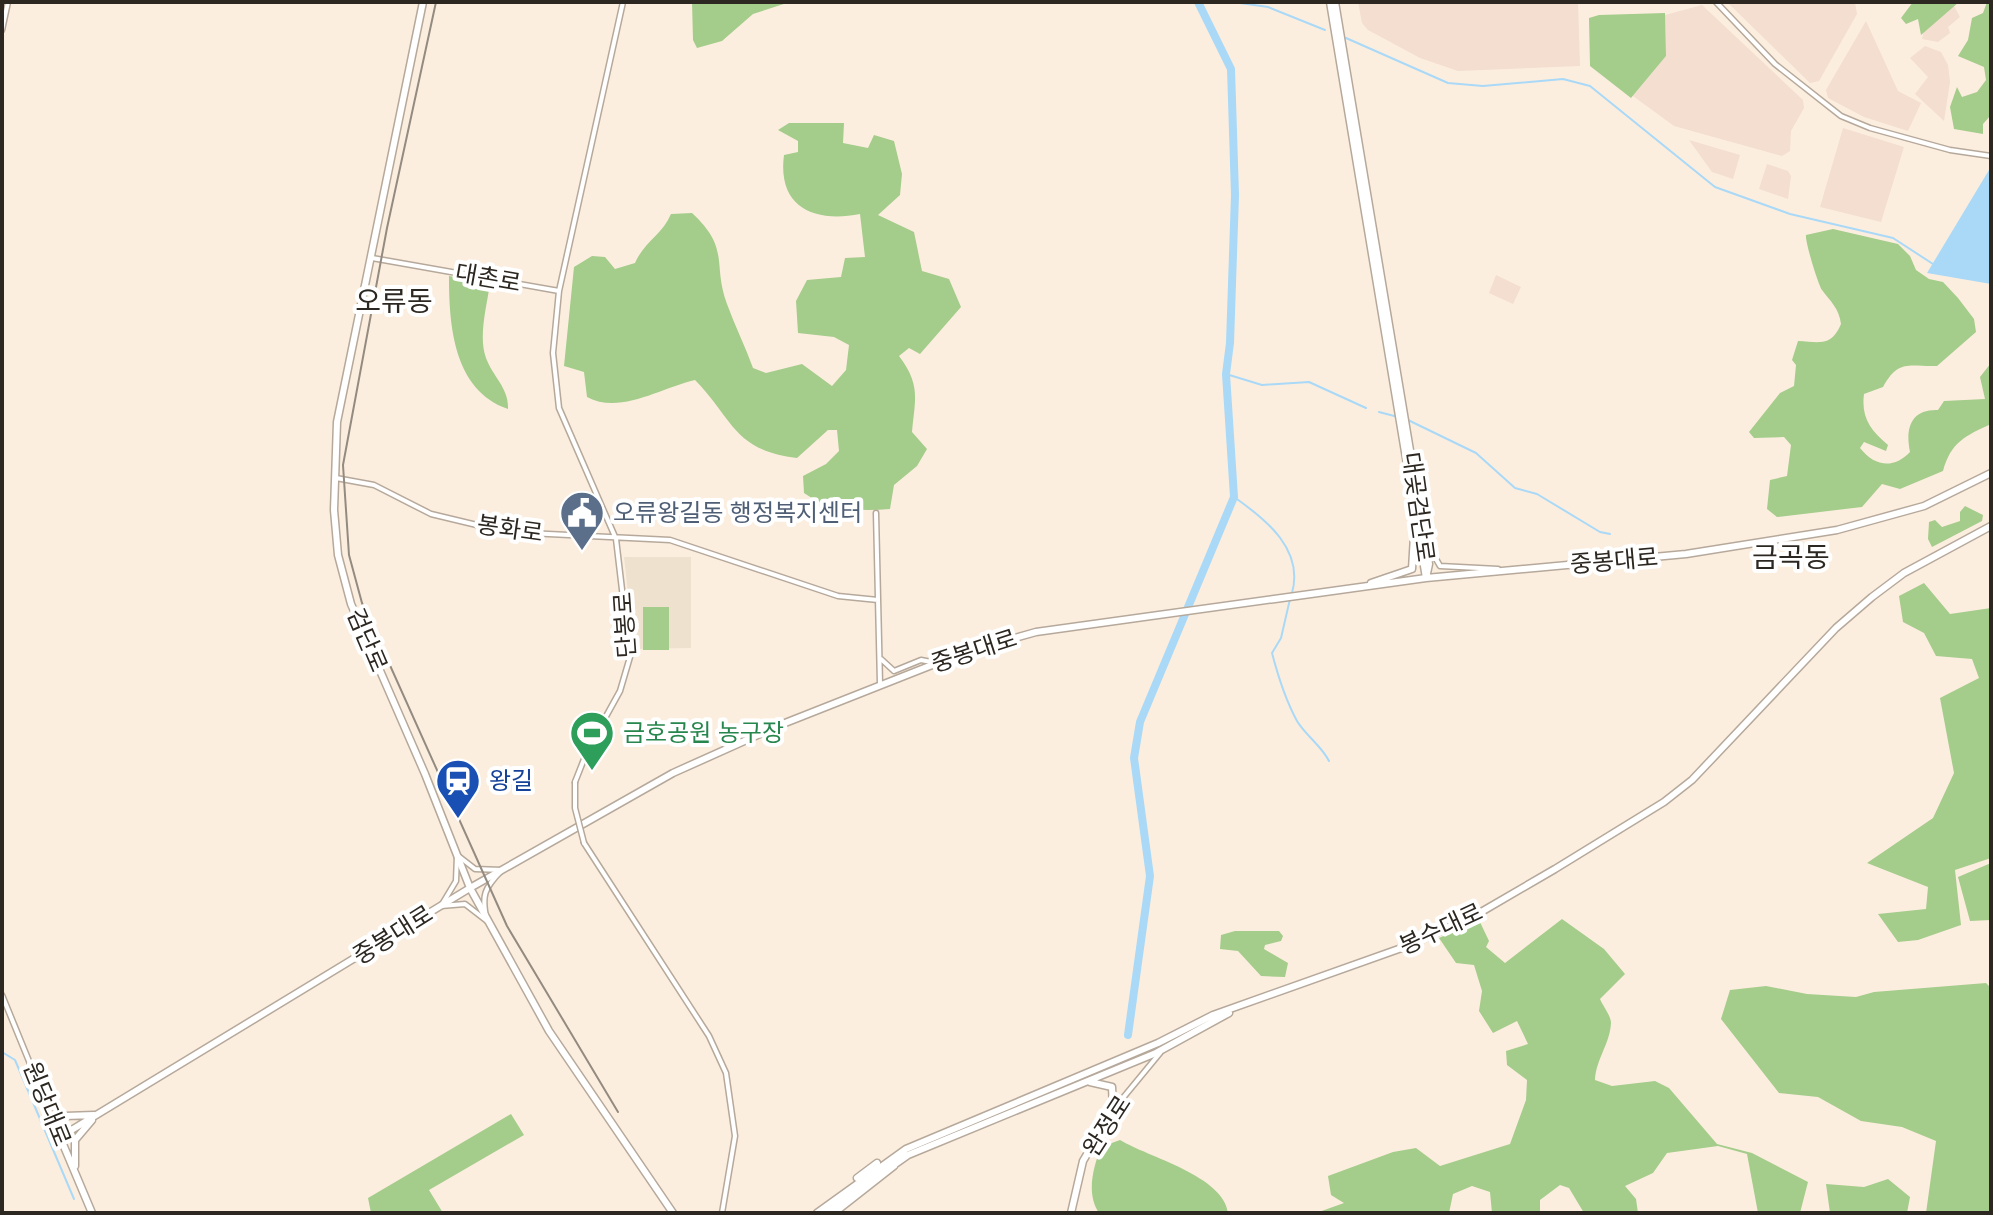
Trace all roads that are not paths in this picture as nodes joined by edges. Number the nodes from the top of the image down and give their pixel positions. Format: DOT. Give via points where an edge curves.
graph roads {
  1 [pos="8,2"];
  2 [pos="423,2"];
  3 [pos="623,2"];
  4 [pos="1332,2"];
  5 [pos="1716,2"];
  6 [pos="2,30"];
  7 [pos="1991,156"];
  8 [pos="370,257"];
  9 [pos="559,291"];
  10 [pos="1405,432"];
  11 [pos="1991,473"];
  12 [pos="334,477"];
  13 [pos="876,513"];
  14 [pos="1416,525"];
  15 [pos="1991,526"];
  16 [pos="1423,529"];
  17 [pos="616,539"];
  18 [pos="1504,570"];
  19 [pos="1426,578"];
  20 [pos="1363,587"];
  21 [pos="878,600"];
  22 [pos="880,657"];
  23 [pos="936,663"];
  24 [pos="880,684"];
  25 [pos="457,855"];
  26 [pos="502,870"];
  27 [pos="470,888"];
  28 [pos="441,906"];
  29 [pos="487,921"];
  30 [pos="2,995"];
  31 [pos="1246,1004"];
  32 [pos="1187,1029"];
  33 [pos="1162,1049"];
  34 [pos="1128,1060"];
  35 [pos="1083,1082"];
  36 [pos="44,1098"];
  37 [pos="1113,1110"];
  38 [pos="97,1114"];
  39 [pos="60,1137"];
  40 [pos="901,1159"];
  41 [pos="76,1174"];
  42 [pos="92,1213"];
  43 [pos="673,1213"];
  44 [pos="722,1213"];
  45 [pos="814,1213"];
  46 [pos="826,1213"];
  47 [pos="834,1213"];
  48 [pos="1071,1213"];
  1 -- 6 [label="street"];
  2 -- 8 [label="main road, 검단로"];
  3 -- 9 [label="street, 단봉로"];
  4 -- 10 [label="main road, 대곶검단로"];
  5 -- 7 [label="street" via="1775,64 1841,116 1925,144"];
  8 -- 9 [label="street, 대촌로"];
  8 -- 12 [label="main road, 검단로" via="337,422"];
  9 -- 17 [label="street, 단봉로" via="553,353 559,408"];
  10 -- 14 [label="main road, 대곶검단로"];
  10 -- 16 [label="main road, 대곶검단로"];
  11 -- 18 [label="main road, 중봉대로" via="1924,506 1837,530 1686,554"];
  12 -- 17 [label="street, 봉화로" via="374,485 431,514 506,532"];
  12 -- 25 [label="main road, 검단로" via="335,533 351,604"];
  13 -- 21 [label="street"];
  14 -- 19 [label="main road, 대곶검단로"];
  14 -- 20 [label="main road" via="1412,569"];
  15 -- 31 [label="main road, 봉수대로" via="1904,573 1872,597 1836,628 1717,757 1664,802 1476,915 1410,945"];
  16 -- 18 [label="street" via="1440,566"];
  16 -- 19 [label="main road, 대곶검단로"];
  17 -- 21 [label="street, 봉화로" via="670,540 838,596"];
  17 -- 44 [label="street, 단봉로, bridge" via="630,657 620,691 575,782 575,808 584,843 709,1036 726,1073 735,1136"];
  18 -- 19 [label="main road, 중봉대로"];
  19 -- 20 [label="main road, 중봉대로"];
  20 -- 23 [label="main road, 중봉대로" via="1036,632"];
  21 -- 22 [label="street"];
  22 -- 23 [label="street" via="894,671 921,660"];
  22 -- 24 [label="street"];
  23 -- 24 [label="main road, 중봉대로"];
  24 -- 26 [label="main road, 중봉대로" via="673,773"];
  25 -- 26 [label="street" via="475,869"];
  25 -- 27 [label="main road, 검단로"];
  25 -- 28 [label="street" via="456,881"];
  26 -- 27 [label="main road, 중봉대로"];
  26 -- 29 [label="street" via="482,896"];
  27 -- 28 [label="main road, 중봉대로"];
  27 -- 29 [label="main road, 검단로"];
  28 -- 29 [label="street" via="465,904"];
  28 -- 38 [label="main road, 중봉대로"];
  29 -- 43 [label="main road, 검단로" via="549,1031"];
  30 -- 36 [label="street, 원당대로"];
  31 -- 32 [label="main road, 봉수대로"];
  31 -- 33 [label="main road"];
  32 -- 33 [label="main road"];
  32 -- 34 [label="main road, 봉수대로"];
  33 -- 34 [label="main road, 봉수대로"];
  33 -- 37 [label="street, 완정로"];
  34 -- 35 [label="main road, 봉수대로"];
  34 -- 45 [label="main road, 봉수대로" via="906,1149 869,1169"];
  35 -- 37 [label="main road" via="1112,1087"];
  35 -- 40 [label="main road, 봉수대로"];
  36 -- 38 [label="main road" via="65,1116"];
  36 -- 39 [label="street, 원당대로"];
  37 -- 48 [label="main road, 완정로" via="1083,1161"];
  38 -- 39 [label="main road, 중봉대로"];
  38 -- 41 [label="main road" via="75,1140"];
  39 -- 41 [label="main road, 원당대로"];
  40 -- 46 [label="main road, 봉수대로"];
  40 -- 47 [label="main road"];
  41 -- 42 [label="main road, 원당대로"];
}
